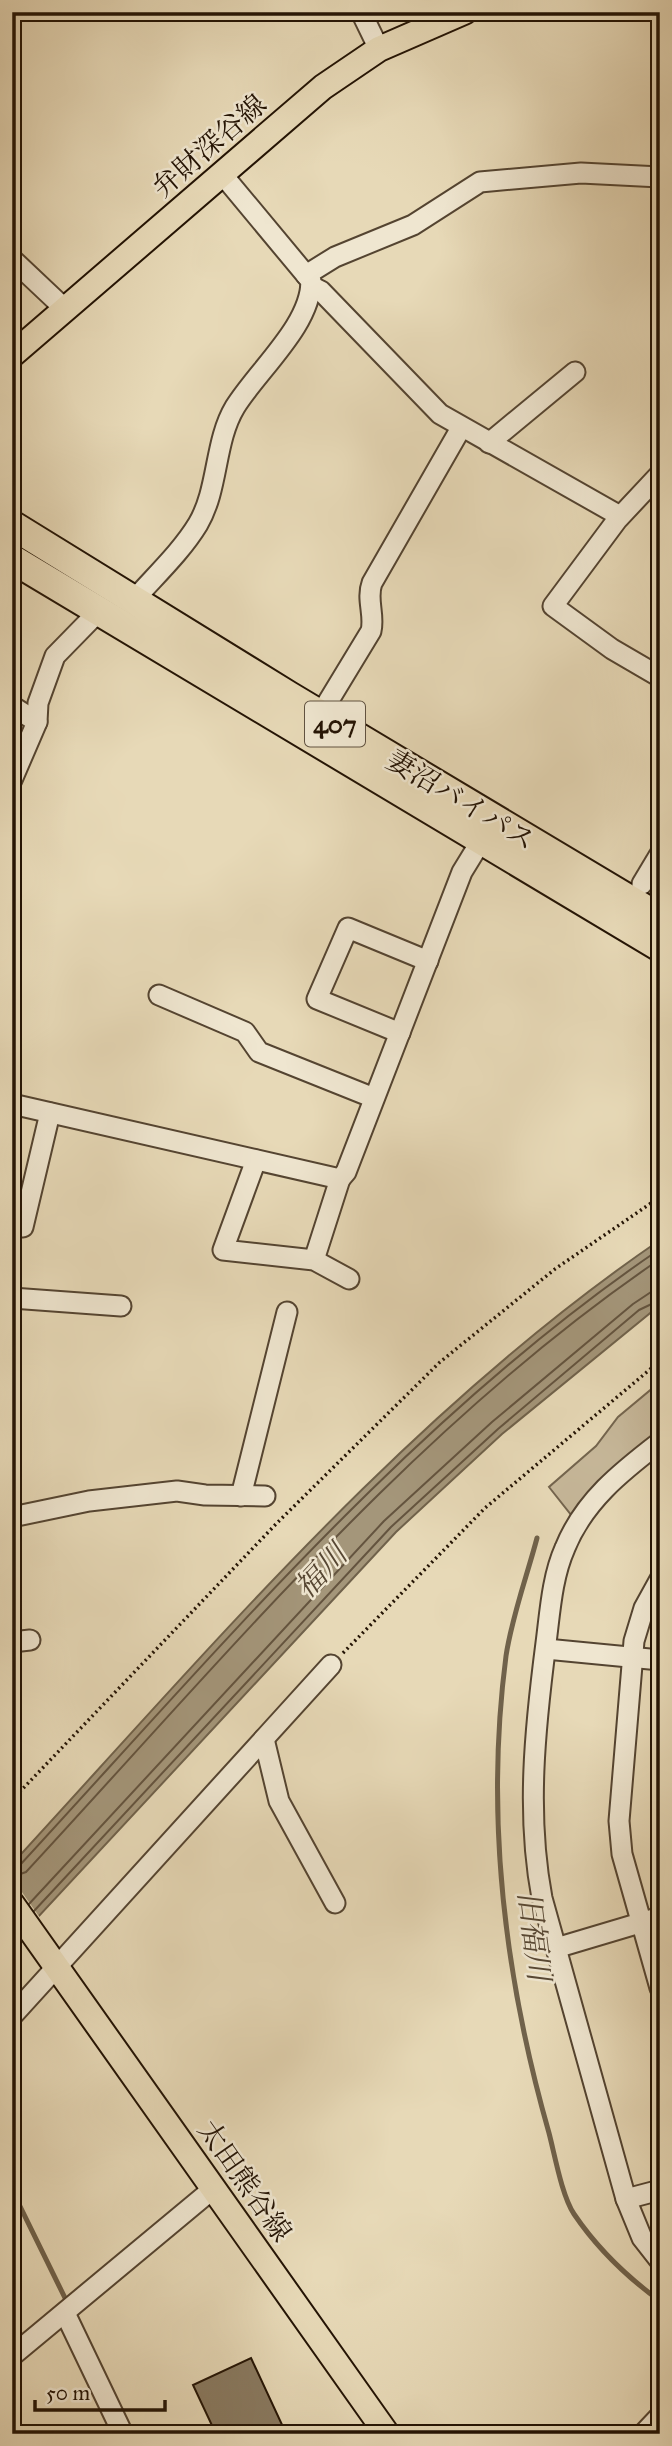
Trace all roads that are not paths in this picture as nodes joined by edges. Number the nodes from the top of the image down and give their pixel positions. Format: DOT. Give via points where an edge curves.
graph roads {
  1 [pos="361,12"];
  2 [pos="464,12"];
  3 [pos="380,49"];
  4 [pos="222,174"];
  5 [pos="660,177"];
  6 [pos="12,259"];
  7 [pos="309,281"];
  8 [pos="65,309"];
  9 [pos="12,355"];
  10 [pos="575,372"];
  11 [pos="461,428"];
  12 [pos="489,443"];
  13 [pos="660,474"];
  14 [pos="620,516"];
  15 [pos="12,525"];
  16 [pos="12,559"];
  17 [pos="133,601"];
  18 [pos="99,611"];
  19 [pos="660,677"];
  20 [pos="12,706"];
  21 [pos="283,707"];
  22 [pos="320,715"];
  23 [pos="37,722"];
  24 [pos="12,780"];
  25 [pos="481,841"];
  26 [pos="660,854"];
  27 [pos="642,884"];
  28 [pos="660,918"];
  29 [pos="660,947"];
  30 [pos="428,961"];
  31 [pos="159,995"];
  32 [pos="400,1034"];
  33 [pos="374,1098"];
  34 [pos="12,1104"];
  35 [pos="50,1113"];
  36 [pos="256,1160"];
  37 [pos="340,1180"];
  38 [pos="23,1227"];
  39 [pos="314,1260"];
  40 [pos="349,1279"];
  41 [pos="12,1298"];
  42 [pos="121,1306"];
  43 [pos="287,1312"];
  44 [pos="660,1442"];
  45 [pos="241,1496"];
  46 [pos="265,1496"];
  47 [pos="12,1517"];
  48 [pos="660,1578"];
  49 [pos="545,1649"];
  50 [pos="634,1657"];
  51 [pos="660,1660"];
  52 [pos="331,1665"];
  53 [pos="264,1739"];
  54 [pos="335,1903"];
  55 [pos="12,1905"];
  56 [pos="650,1920"];
  57 [pos="556,1948"];
  58 [pos="55,1967"];
  59 [pos="660,1988"];
  60 [pos="12,2016"];
  61 [pos="214,2188"];
  62 [pos="660,2190"];
  63 [pos="626,2199"];
  64 [pos="660,2262"];
  65 [pos="65,2313"];
  66 [pos="12,2356"];
  67 [pos="660,2416"];
  68 [pos="123,2434"];
  69 [pos="387,2434"];
  70 [pos="643,2434"];
  1 -- 3 [label="street"];
  2 -- 3 [label="main road, 弁財深谷線"];
  3 -- 4 [label="main road, 弁財深谷線" via="323,87"];
  4 -- 7 [label="street"];
  4 -- 8 [label="main road, 弁財深谷線"];
  5 -- 7 [label="street" via="581,173 480,181 413,225 335,257"];
  6 -- 8 [label="street"];
  7 -- 11 [label="street" via="440,414"];
  7 -- 17 [label="street" via="304,309 290,334 231,415 204,513 187,541"];
  8 -- 9 [label="main road, 弁財深谷線"];
  10 -- 12 [label="street"];
  11 -- 12 [label="street"];
  11 -- 22 [label="street" via="372,583 371,631"];
  12 -- 14 [label="street"];
  13 -- 14 [label="street"];
  14 -- 19 [label="street" via="553,606"];
  15 -- 17 [label="highway, 妻沼バイパス / 407"];
  16 -- 18 [label="highway, 妻沼バイパス / 407"];
  17 -- 21 [label="highway, 妻沼バイパス / 407"];
  18 -- 21 [label="highway, 妻沼バイパス / 407"];
  18 -- 23 [label="street" via="55,656 37,703"];
  20 -- 23 [label="street"];
  21 -- 22 [label="highway, 妻沼バイパス / 407"];
  21 -- 25 [label="highway, 妻沼バイパス / 407"];
  22 -- 28 [label="highway, 妻沼バイパス / 407"];
  23 -- 24 [label="street"];
  25 -- 29 [label="highway, 妻沼バイパス / 407"];
  25 -- 30 [label="street" via="462,872"];
  26 -- 27 [label="street"];
  30 -- 32 [label="street"];
  30 -- 32 [label="street" via="348,928 317,999"];
  31 -- 33 [label="street" via="245,1032 259,1052"];
  32 -- 33 [label="street"];
  33 -- 37 [label="street"];
  34 -- 35 [label="street"];
  35 -- 36 [label="street"];
  35 -- 38 [label="street"];
  36 -- 37 [label="street"];
  36 -- 39 [label="street" via="223,1250"];
  37 -- 39 [label="street"];
  39 -- 40 [label="street"];
  41 -- 42 [label="street"];
  43 -- 45 [label="street"];
  44 -- 49 [label="street" via="602,1490 573,1532 558,1568"];
  45 -- 46 [label="street"];
  45 -- 47 [label="street" via="177,1491"];
  48 -- 50 [label="street" via="639,1624"];
  49 -- 50 [label="street"];
  49 -- 57 [label="street" via="532,1817 534,1854"];
  50 -- 51 [label="street"];
  50 -- 56 [label="street" via="619,1821 622,1854"];
  52 -- 53 [label="street"];
  53 -- 54 [label="street" via="279,1801"];
  53 -- 58 [label="street"];
  55 -- 58 [label="main road, 太田熊谷線"];
  56 -- 57 [label="street"];
  56 -- 59 [label="street"];
  57 -- 63 [label="street"];
  58 -- 60 [label="street"];
  58 -- 61 [label="main road, 太田熊谷線"];
  61 -- 65 [label="street"];
  61 -- 69 [label="main road, 太田熊谷線"];
  62 -- 63 [label="street"];
  63 -- 64 [label="street" via="642,2238"];
  65 -- 66 [label="street"];
  65 -- 68 [label="street"];
  67 -- 70 [label="street"];
}
